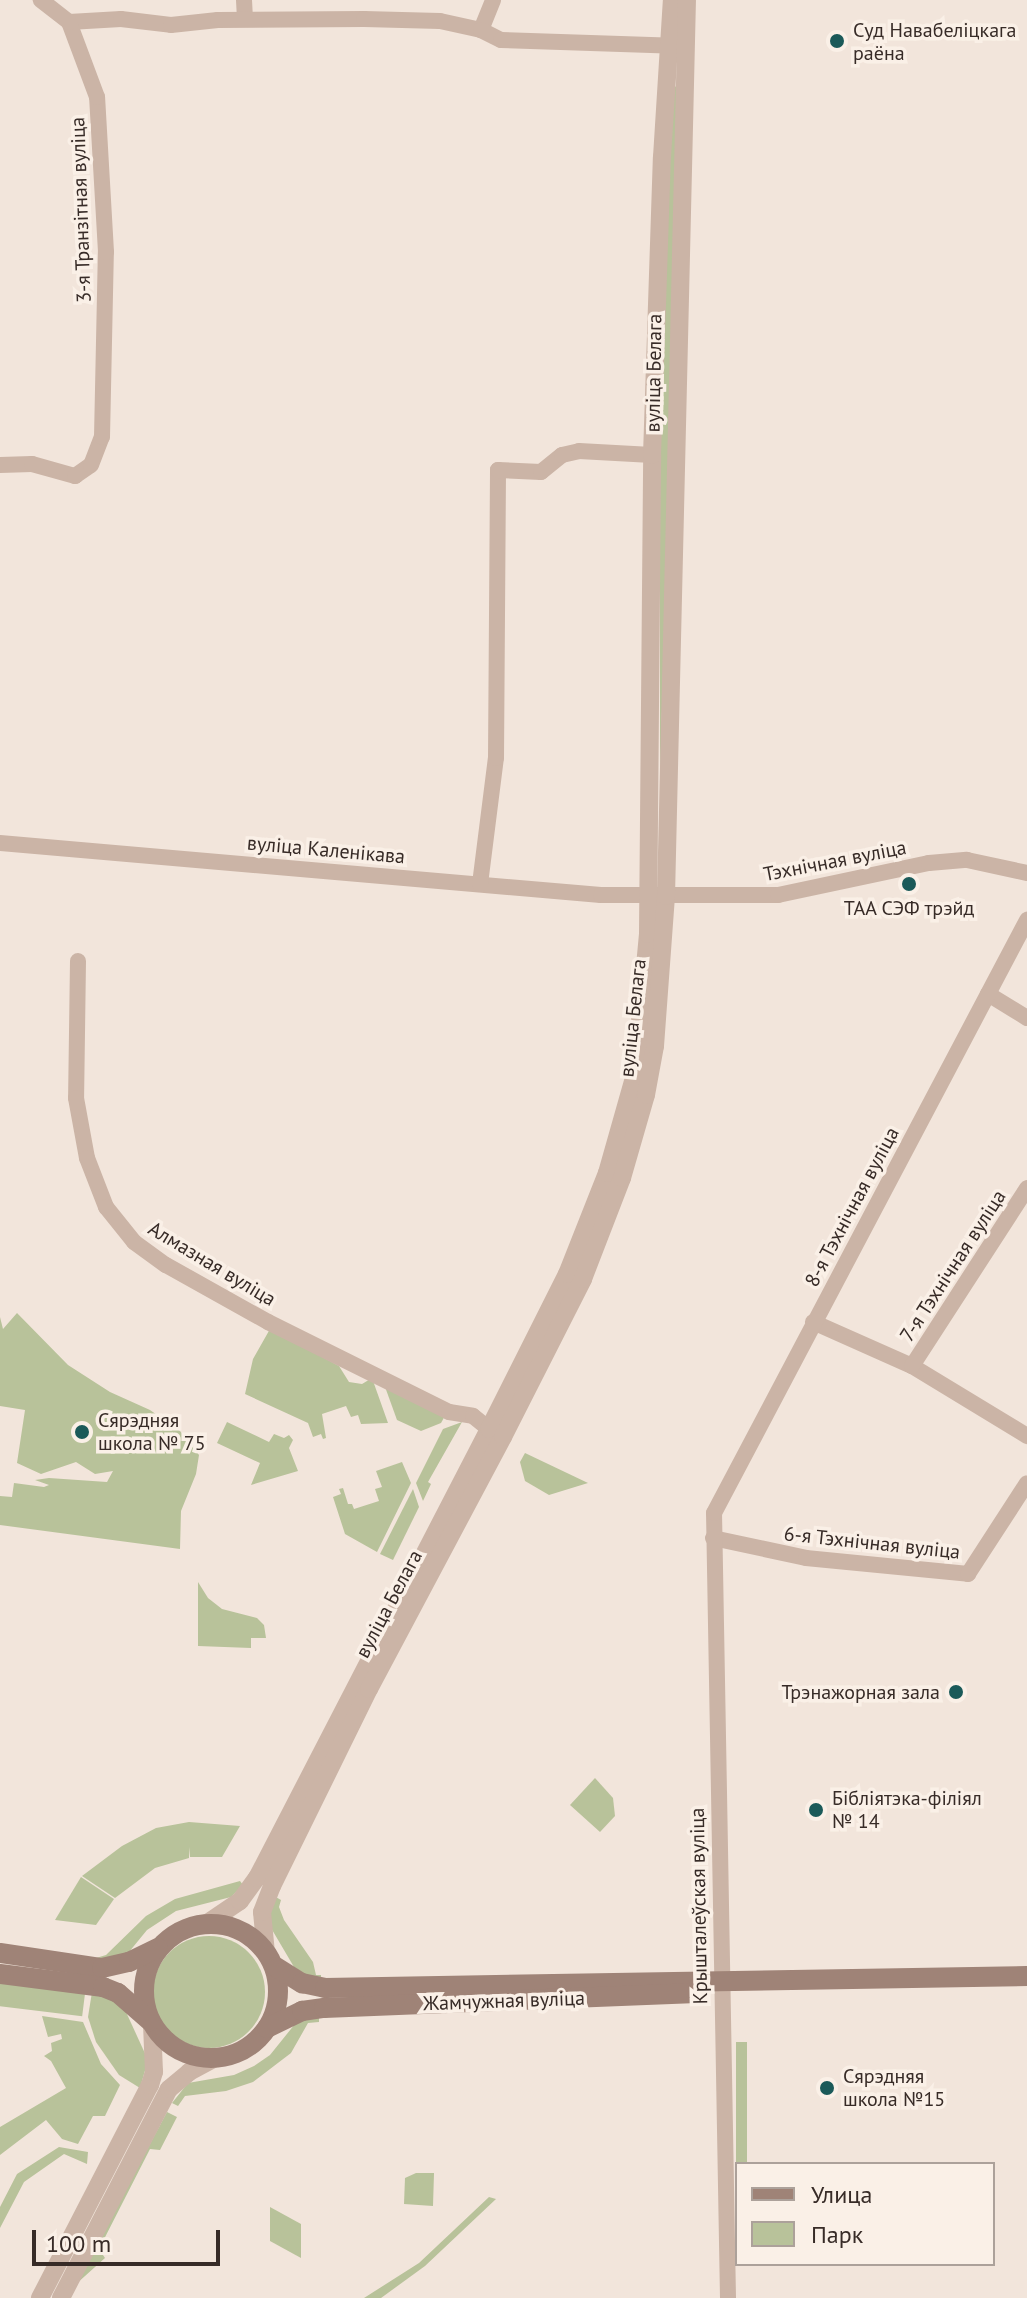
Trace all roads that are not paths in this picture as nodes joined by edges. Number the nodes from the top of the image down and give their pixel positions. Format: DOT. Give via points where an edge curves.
graph roads {
  1 [pos="41,0"];
  2 [pos="244,0"];
  3 [pos="364,0"];
  4 [pos="493,0"];
  5 [pos="672,0"];
  6 [pos="687,0"];
  7 [pos="245,19"];
  8 [pos="364,19"];
  9 [pos="69,22"];
  10 [pos="481,30"];
  11 [pos="676,46"];
  12 [pos="652,455"];
  13 [pos="0,465"];
  14 [pos="0,843"];
  15 [pos="1027,873"];
  16 [pos="480,884"];
  17 [pos="658,896"];
  18 [pos="1027,920"];
  19 [pos="78,961"];
  20 [pos="988,994"];
  21 [pos="1027,1018"];
  22 [pos="1027,1188"];
  23 [pos="813,1322"];
  24 [pos="912,1366"];
  25 [pos="489,1429"];
  26 [pos="1027,1436"];
  27 [pos="1027,1483"];
  28 [pos="714,1513"];
  29 [pos="713,1538"];
  30 [pos="206,1924"];
  31 [pos="158,1948"];
  32 [pos="0,1953"];
  33 [pos="271,1960"];
  34 [pos="0,1974"];
  35 [pos="1027,1976"];
  36 [pos="720,1984"];
  37 [pos="151,2023"];
  38 [pos="267,2028"];
  39 [pos="215,2058"];
  40 [pos="40,2298"];
  41 [pos="61,2298"];
  42 [pos="728,2298"];
  1 -- 9 [label="street"];
  2 -- 7 [label="street"];
  3 -- 8 [label="street"];
  4 -- 10 [label="street"];
  5 -- 11 [label="street, вуліца Белага"];
  6 -- 11 [label="street, вуліца Белага"];
  7 -- 8 [label="street"];
  7 -- 9 [label="street" via="171,25 121,19"];
  8 -- 10 [label="street" via="440,21"];
  9 -- 13 [label="street, 3-я Транзітная вуліца" via="97,97 101,139 106,252 102,437 91,465 75,476 32,464"];
  10 -- 11 [label="street" via="501,40"];
  11 -- 12 [label="street, вуліца Белага"];
  11 -- 17 [label="street, вуліца Белага"];
  12 -- 16 [label="street" via="579,451 562,455 541,472 498,470 496,758"];
  12 -- 17 [label="street, вуліца Белага"];
  14 -- 16 [label="street, вуліца Каленікава"];
  15 -- 17 [label="street, Тэхнічная вуліца" via="967,860 778,895"];
  16 -- 17 [label="street, вуліца Каленікава"];
  17 -- 25 [label="street, вуліца Белага" via="635,1074 607,1173 567,1274"];
  17 -- 33 [label="street, вуліца Белага" via="655,1046 622,1178 583,1279 272,1886 262,1912"];
  18 -- 20 [label="street, 8-я Тэхнічная вуліца"];
  19 -- 25 [label="street, Алмазная вуліца" via="76,1098 87,1158 106,1207 134,1242 268,1322 449,1412 473,1416"];
  20 -- 21 [label="street"];
  20 -- 23 [label="street, 8-я Тэхнічная вуліца"];
  22 -- 24 [label="street, 7-я Тэхнічная вуліца"];
  23 -- 24 [label="street"];
  23 -- 28 [label="street, 8-я Тэхнічная вуліца"];
  24 -- 26 [label="street"];
  25 -- 30 [label="street, вуліца Белага" via="257,1878 240,1901"];
  27 -- 29 [label="street, 6-я Тэхнічная вуліца" via="968,1574 806,1558"];
  28 -- 29 [label="street, Крышталеўская вуліца"];
  29 -- 36 [label="street, Крышталеўская вуліца"];
  30 -- 31 [label="main road" via="182,1930"];
  30 -- 33 [label="main road" via="235,1928"];
  31 -- 32 [label="main road" via="102,1968"];
  31 -- 37 [label="main road" via="144,1981"];
  33 -- 36 [label="main road, Жамчужная вуліца" via="302,1983 325,1988"];
  33 -- 38 [label="main road" via="276,2004"];
  34 -- 37 [label="main road" via="103,1987 118,1993"];
  35 -- 36 [label="main road, Жамчужная вуліца"];
  36 -- 38 [label="main road, Жамчужная вуліца" via="675,1996 324,2008 302,2011"];
  36 -- 42 [label="street, Крышталеўская вуліца"];
  37 -- 39 [label="main road" via="175,2048"];
  37 -- 40 [label="street" via="150,2085"];
  38 -- 39 [label="main road" via="239,2051"];
  39 -- 41 [label="street" via="169,2089"];
}
